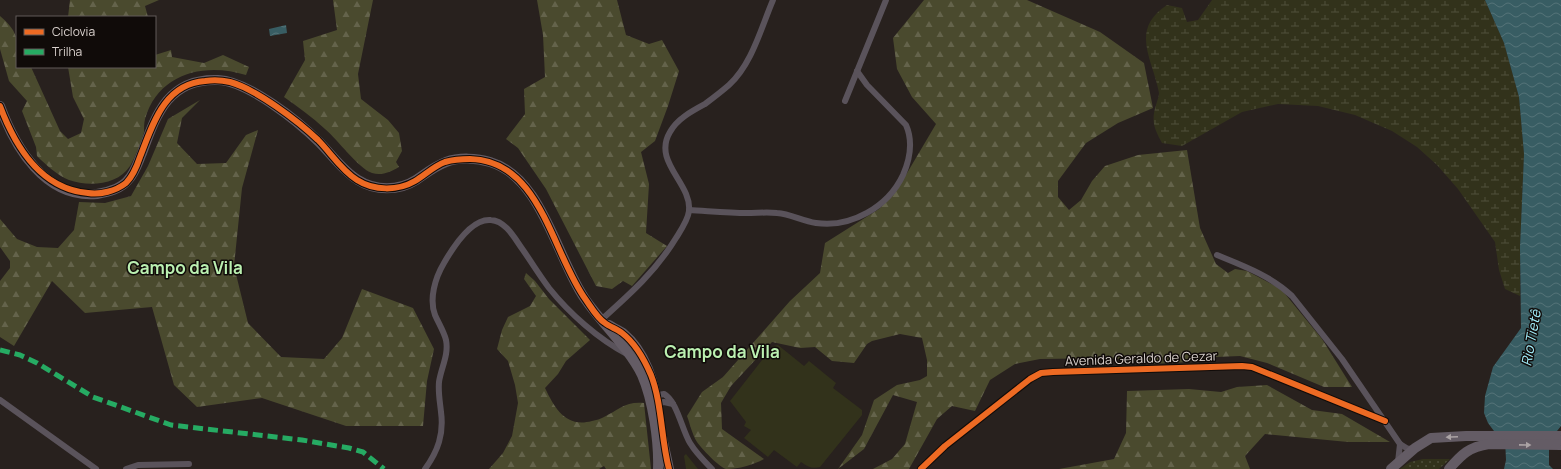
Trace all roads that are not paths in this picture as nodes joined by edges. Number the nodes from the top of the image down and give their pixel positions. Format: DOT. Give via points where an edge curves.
graph roads {
  1 [pos="773,0"];
  2 [pos="886,0"];
  3 [pos="857,70"];
  4 [pos="845,101"];
  5 [pos="0,106"];
  6 [pos="689,210"];
  7 [pos="1217,255"];
  8 [pos="602,321"];
  9 [pos="631,356"];
  10 [pos="644,362"];
  11 [pos="0,400"];
  12 [pos="654,400"];
  13 [pos="1385,421"];
  14 [pos="1561,436"];
  15 [pos="1490,440"];
  16 [pos="1400,444"];
  17 [pos="1561,446"];
  18 [pos="1415,448"];
  19 [pos="189,464"];
  20 [pos="1395,466"];
  21 [pos="96,469"];
  22 [pos="126,469"];
  23 [pos="425,469"];
  24 [pos="658,469"];
  25 [pos="669,469"];
  26 [pos="712,469"];
  27 [pos="921,469"];
  28 [pos="1449,469"];
  1 -- 6 [label="street" via="751,52 736,78 680,120 666,140 669,164 687,194"];
  2 -- 3 [label="street"];
  3 -- 4 [label="street"];
  3 -- 6 [label="street" via="867,85 906,125 909,132 907,167 899,184 887,199 860,217 830,224 776,213"];
  5 -- 8 [label="main road" via="20,150 36,168 61,188 81,193 107,192 127,182 167,99 185,86 200,81 229,82 252,91 286,113 357,180 378,188 398,187 413,182 446,162 468,159 494,163 511,174 536,202 572,278"];
  6 -- 8 [label="street" via="683,226 664,257 640,285"];
  7 -- 13 [label="street" via="1261,274 1284,288 1327,338"];
  8 -- 9 [label="main road"];
  8 -- 10 [label="main road" via="622,333"];
  9 -- 10 [label="street"];
  9 -- 12 [label="main road"];
  9 -- 23 [label="street" via="610,345 560,301 511,233 501,224 485,220 472,227 453,247 440,269 434,288 433,308 447,346 439,386 441,434 435,455"];
  10 -- 12 [label="main road" via="650,374"];
  11 -- 21 [label="street"];
  12 -- 24 [label="main road"];
  12 -- 25 [label="main road"];
  12 -- 26 [label="street" via="661,394 668,396 689,442"];
  13 -- 16 [label="street"];
  13 -- 27 [label="street, Avenida Geraldo de Cezar" via="1252,367 1041,373 1030,378 945,446"];
  14 -- 15 [label="main road"];
  15 -- 17 [label="main road, one-way"];
  15 -- 18 [label="main road, one-way" via="1431,438"];
  15 -- 28 [label="main road" via="1465,451"];
  16 -- 18 [label="street" via="1408,449"];
  16 -- 20 [label="street"];
  18 -- 20 [label="main road"];
  19 -- 22 [label="street" via="138,465"];
}
